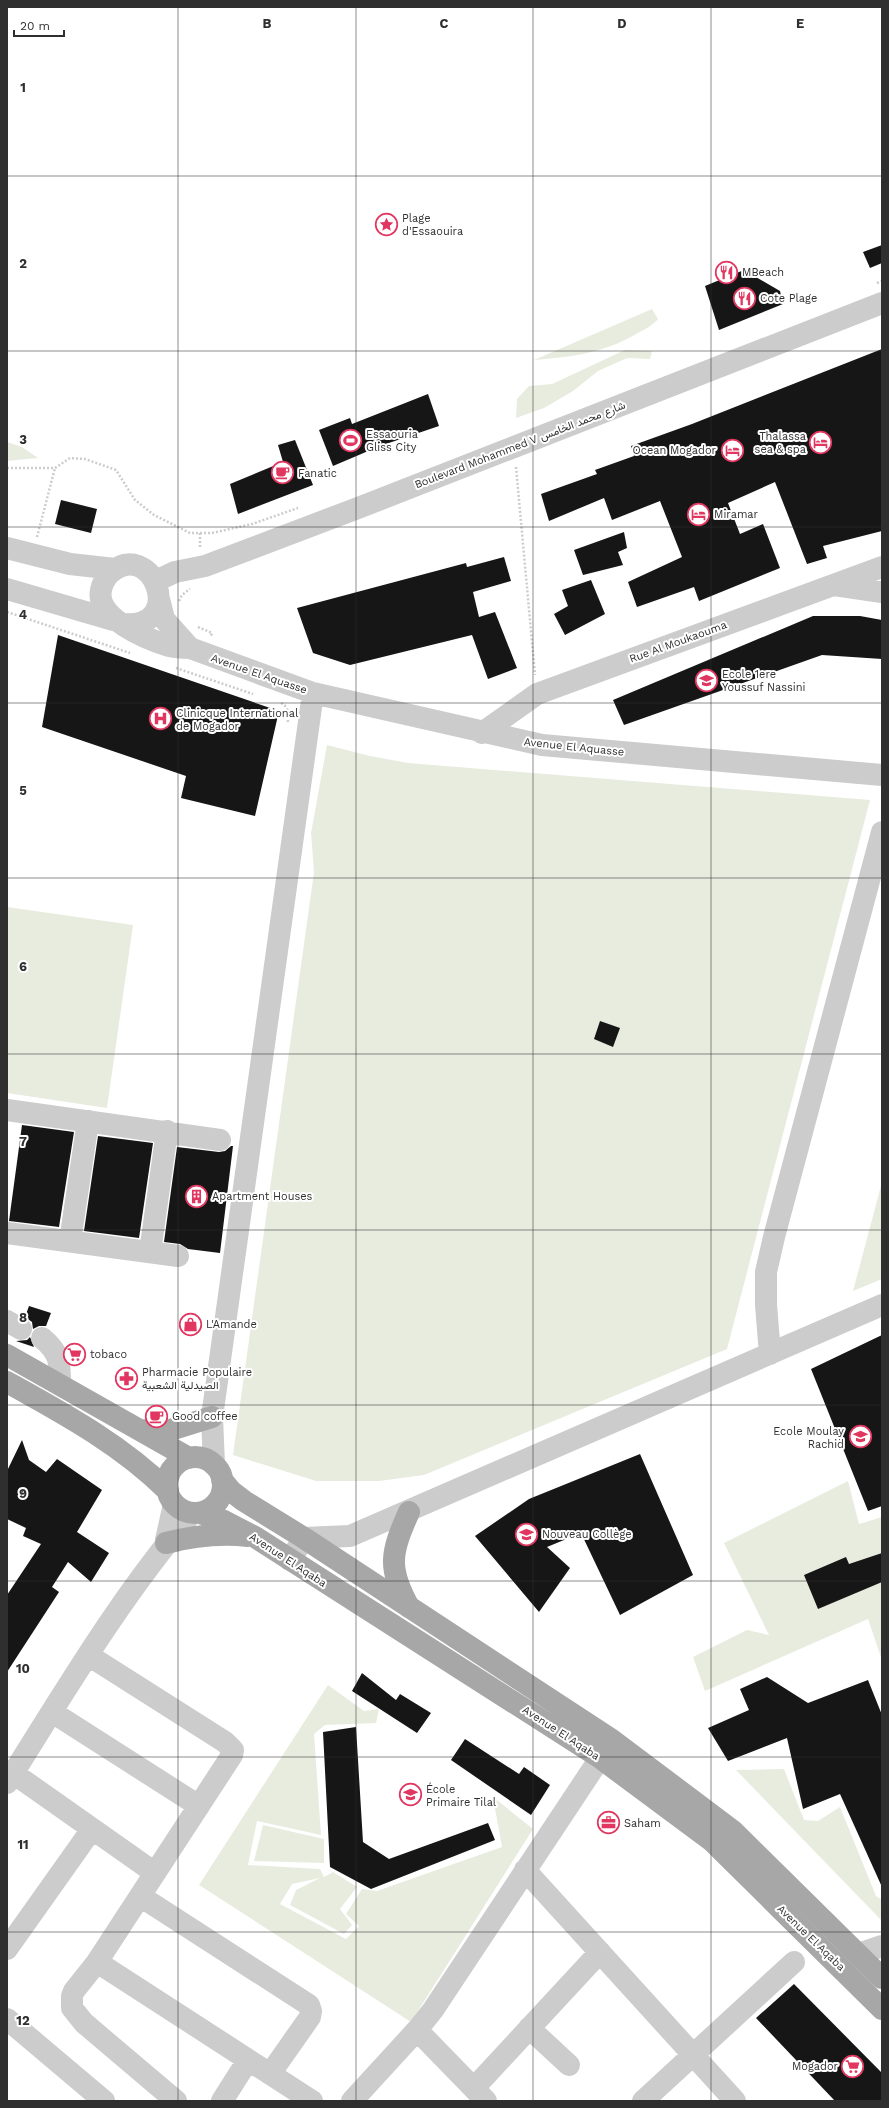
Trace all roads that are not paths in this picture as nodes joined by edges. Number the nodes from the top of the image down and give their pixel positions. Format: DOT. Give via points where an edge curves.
graph roads {
  1 [pos="879,294"];
  2 [pos="7,548"];
  3 [pos="882,566"];
  4 [pos="115,569"];
  5 [pos="833,585"];
  6 [pos="7,589"];
  7 [pos="882,592"];
  8 [pos="164,596"];
  9 [pos="118,622"];
  10 [pos="198,652"];
  11 [pos="313,693"];
  12 [pos="482,733"];
  13 [pos="882,775"];
  14 [pos="882,832"];
  15 [pos="8,1114"];
  16 [pos="88,1121"];
  17 [pos="167,1131"];
  18 [pos="220,1140"];
  19 [pos="7,1233"];
  20 [pos="70,1241"];
  21 [pos="150,1252"];
  22 [pos="178,1256"];
  23 [pos="882,1305"];
  24 [pos="42,1338"];
  25 [pos="770,1354"];
  26 [pos="7,1355"];
  27 [pos="7,1382"];
  28 [pos="60,1384"];
  29 [pos="212,1417"];
  30 [pos="138,1430"];
  31 [pos="206,1465"];
  32 [pos="183,1505"];
  33 [pos="409,1512"];
  34 [pos="350,1536"];
  35 [pos="254,1537"];
  36 [pos="304,1538"];
  37 [pos="166,1543"];
  38 [pos="335,1558"];
  39 [pos="290,1560"];
  40 [pos="320,1580"];
  41 [pos="409,1607"];
  42 [pos="88,1655"];
  43 [pos="52,1712"];
  44 [pos="612,1740"];
  45 [pos="599,1757"];
  46 [pos="10,1778"];
  47 [pos="199,1806"];
  48 [pos="92,1829"];
  49 [pos="525,1870"];
  50 [pos="155,1873"];
  51 [pos="140,1896"];
  52 [pos="882,1946"];
  53 [pos="7,1949"];
  54 [pos="600,1952"];
  55 [pos="858,1954"];
  56 [pos="97,1962"];
  57 [pos="794,1962"];
  58 [pos="835,1962"];
  59 [pos="882,1978"];
  60 [pos="882,2009"];
  61 [pos="7,2019"];
  62 [pos="529,2028"];
  63 [pos="417,2030"];
  64 [pos="695,2055"];
  65 [pos="248,2060"];
  66 [pos="569,2065"];
  67 [pos="270,2074"];
  68 [pos="480,2095"];
  69 [pos="104,2101"];
  70 [pos="176,2101"];
  71 [pos="222,2101"];
  72 [pos="312,2101"];
  73 [pos="352,2101"];
  74 [pos="643,2101"];
  75 [pos="736,2101"];
  1 -- 8 [label="street, Boulevard Mohammed V شارع محمد الخامس" via="509,449 205,566 175,572"];
  2 -- 4 [label="street" via="70,564"];
  3 -- 5 [label="street, Rue Al Moukaouma"];
  4 -- 8 [label="street" via="133,566 142,568"];
  4 -- 9 [label="street" via="102,584 100,594 106,613"];
  5 -- 7 [label="street"];
  5 -- 12 [label="street, Rue Al Moukaouma" via="537,694"];
  6 -- 9 [label="street"];
  8 -- 9 [label="street" via="150,616 142,622"];
  8 -- 10 [label="street" via="164,619"];
  9 -- 10 [label="street" via="148,638"];
  10 -- 11 [label="street, Avenue El Aquasse"];
  11 -- 12 [label="street, Avenue El Aquasse"];
  11 -- 29 [label="street"];
  12 -- 13 [label="street, Avenue El Aquasse" via="542,745"];
  14 -- 25 [label="street" via="766,1272"];
  15 -- 16 [label="street"];
  16 -- 17 [label="street"];
  16 -- 20 [label="street"];
  17 -- 18 [label="street"];
  17 -- 21 [label="street"];
  19 -- 20 [label="street"];
  20 -- 21 [label="street"];
  21 -- 22 [label="street"];
  23 -- 25 [label="street"];
  24 -- 28 [label="street" via="58,1355"];
  25 -- 33 [label="street"];
  26 -- 28 [label="main road, Avenue El Aqaba"];
  27 -- 32 [label="main road, Avenue El Aqaba" via="50,1405 125,1454 152,1475"];
  28 -- 30 [label="main road, Avenue El Aqaba"];
  29 -- 30 [label="main road" via="167,1431"];
  29 -- 31 [label="street"];
  30 -- 31 [label="main road, Avenue El Aqaba"];
  31 -- 32 [label="main road" via="220,1497 215,1504"];
  31 -- 32 [label="main road" via="181,1461 172,1470 167,1482"];
  31 -- 36 [label="main road, Avenue El Aqaba" via="244,1502"];
  32 -- 35 [label="main road, Avenue El Aqaba" via="224,1521"];
  32 -- 37 [label="street"];
  33 -- 34 [label="street"];
  33 -- 41 [label="main road" via="397,1539 393,1565 398,1587"];
  34 -- 36 [label="street"];
  34 -- 38 [label="street"];
  35 -- 37 [label="main road" via="229,1534 189,1537"];
  35 -- 39 [label="main road, Avenue El Aqaba"];
  36 -- 38 [label="main road, Avenue El Aqaba"];
  36 -- 39 [label="street"];
  37 -- 42 [label="street"];
  38 -- 40 [label="street"];
  38 -- 41 [label="main road, Avenue El Aqaba"];
  39 -- 40 [label="main road, Avenue El Aqaba"];
  40 -- 45 [label="main road, Avenue El Aqaba"];
  41 -- 44 [label="main road, Avenue El Aqaba"];
  42 -- 43 [label="street"];
  42 -- 47 [label="street" via="233,1748 232,1755"];
  43 -- 46 [label="street"];
  43 -- 47 [label="street"];
  44 -- 45 [label="street"];
  44 -- 55 [label="main road, Avenue El Aqaba" via="733,1831"];
  45 -- 49 [label="street"];
  45 -- 58 [label="main road, Avenue El Aqaba" via="712,1841"];
  46 -- 48 [label="street"];
  47 -- 50 [label="street"];
  48 -- 50 [label="street"];
  48 -- 53 [label="street"];
  49 -- 54 [label="street"];
  49 -- 63 [label="street" via="457,1975"];
  50 -- 51 [label="street"];
  51 -- 56 [label="street"];
  51 -- 67 [label="street" via="309,2005 312,2011 310,2017"];
  52 -- 55 [label="street"];
  54 -- 62 [label="street"];
  54 -- 64 [label="street"];
  55 -- 58 [label="street"];
  55 -- 59 [label="main road, Avenue El Aqaba"];
  56 -- 65 [label="street"];
  56 -- 70 [label="street" via="72,1996 74,2013"];
  57 -- 64 [label="street"];
  58 -- 60 [label="main road, Avenue El Aqaba"];
  61 -- 69 [label="street"];
  62 -- 66 [label="street"];
  62 -- 68 [label="street"];
  63 -- 68 [label="street"];
  63 -- 73 [label="street"];
  64 -- 74 [label="street"];
  64 -- 75 [label="street"];
  65 -- 67 [label="street"];
  65 -- 71 [label="street"];
  67 -- 72 [label="street"];
}
